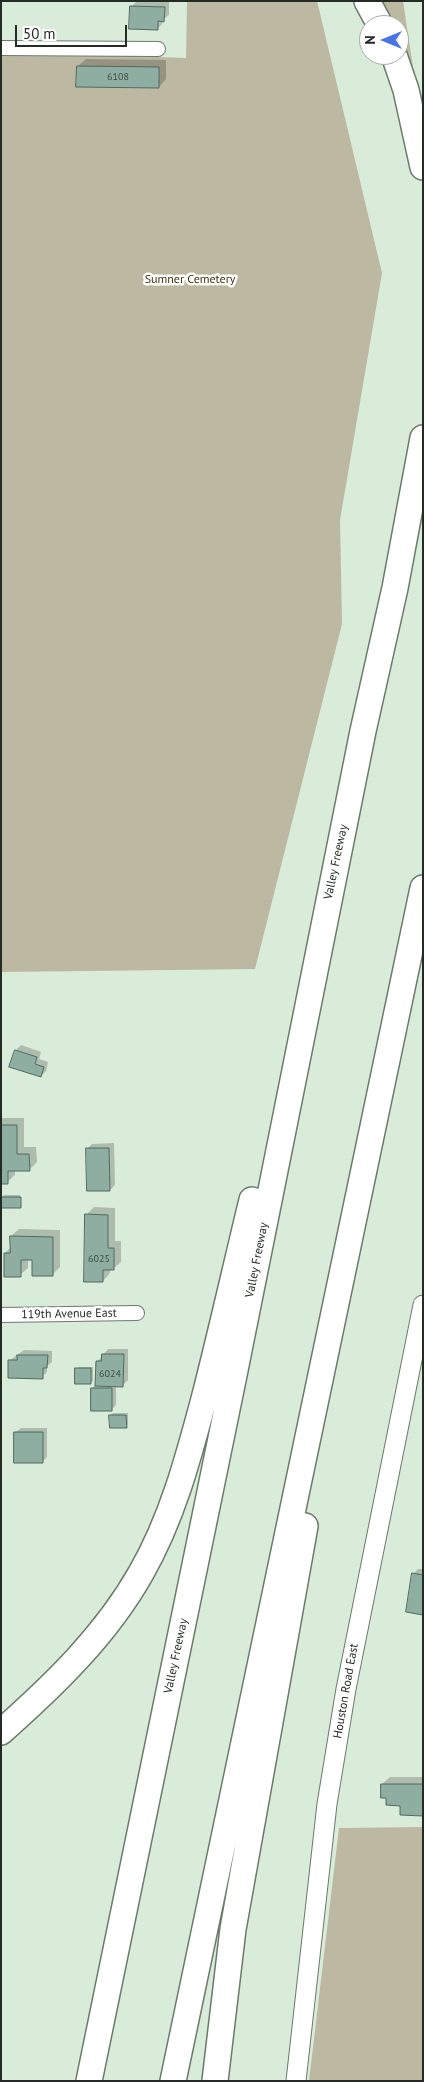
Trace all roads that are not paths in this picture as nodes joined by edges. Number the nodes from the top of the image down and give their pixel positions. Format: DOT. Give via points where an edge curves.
graph roads {
  1 [pos="367,1"];
  2 [pos="375,15"];
  3 [pos="1,48"];
  4 [pos="158,49"];
  5 [pos="397,65"];
  6 [pos="423,167"];
  7 [pos="423,438"];
  8 [pos="423,888"];
  9 [pos="311,986"];
  10 [pos="358,1193"];
  11 [pos="423,1305"];
  12 [pos="136,1313"];
  13 [pos="1,1315"];
  14 [pos="1,1732"];
  15 [pos="89,2081"];
  16 [pos="172,2081"];
  17 [pos="215,2081"];
  18 [pos="296,2081"];
  1 -- 2 [label="highway"];
  3 -- 4 [label="street"];
  5 -- 6 [label="highway"];
  7 -- 9 [label="highway, Valley Freeway" via="395,588"];
  8 -- 10 [label="highway"];
  9 -- 14 [label="highway" via="283,1077 190,1454 169,1516 141,1574 117,1611 87,1649"];
  9 -- 15 [label="highway, Valley Freeway"];
  10 -- 16 [label="highway"];
  10 -- 17 [label="highway" via="314,1484 232,1929"];
  11 -- 18 [label="street, Houston Road East" via="330,1784"];
  12 -- 13 [label="street, 119th Avenue East"];
}
